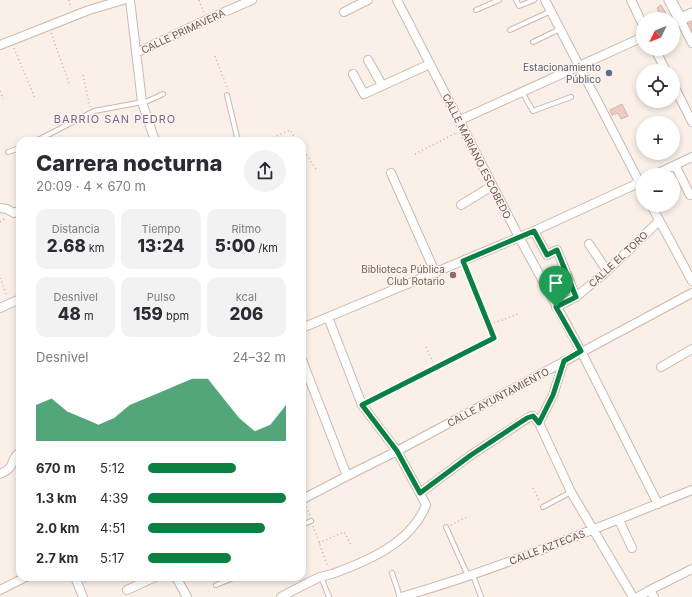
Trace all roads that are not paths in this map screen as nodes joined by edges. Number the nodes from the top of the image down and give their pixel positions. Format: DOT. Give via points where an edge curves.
graph roads {
  1 [pos="123,0"];
  2 [pos="130,0"];
  3 [pos="252,0"];
  4 [pos="368,0"];
  5 [pos="397,0"];
  6 [pos="499,0"];
  7 [pos="516,0"];
  8 [pos="534,0"];
  9 [pos="545,0"];
  10 [pos="631,0"];
  11 [pos="670,0"];
  12 [pos="476,10"];
  13 [pos="551,11"];
  14 [pos="344,12"];
  15 [pos="637,12"];
  16 [pos="674,12"];
  17 [pos="692,14"];
  18 [pos="680,20"];
  19 [pos="680,25"];
  20 [pos="560,29"];
  21 [pos="510,30"];
  22 [pos="636,40"];
  23 [pos="533,42"];
  24 [pos="692,43"];
  25 [pos="0,45"];
  26 [pos="136,53"];
  27 [pos="368,60"];
  28 [pos="430,64"];
  29 [pos="580,66"];
  30 [pos="353,74"];
  31 [pos="382,85"];
  32 [pos="522,92"];
  33 [pos="163,94"];
  34 [pos="227,95"];
  35 [pos="571,97"];
  36 [pos="680,98"];
  37 [pos="142,102"];
  38 [pos="458,120"];
  39 [pos="692,122"];
  40 [pos="44,137"];
  41 [pos="154,137"];
  42 [pos="237,137"];
  43 [pos="16,149"];
  44 [pos="8,152"];
  45 [pos="692,157"];
  46 [pos="674,165"];
  47 [pos="668,168"];
  48 [pos="391,173"];
  49 [pos="636,173"];
  50 [pos="492,186"];
  51 [pos="636,187"];
  52 [pos="690,195"];
  53 [pos="461,205"];
  54 [pos="0,208"];
  55 [pos="16,212"];
  56 [pos="655,212"];
  57 [pos="659,220"];
  58 [pos="534,231"];
  59 [pos="518,237"];
  60 [pos="589,244"];
  61 [pos="463,261"];
  62 [pos="607,271"];
  63 [pos="435,272"];
  64 [pos="692,281"];
  65 [pos="692,293"];
  66 [pos="576,297"];
  67 [pos="16,301"];
  68 [pos="556,307"];
  69 [pos="0,308"];
  70 [pos="328,317"];
  71 [pos="306,326"];
  72 [pos="692,349"];
  73 [pos="581,351"];
  74 [pos="564,361"];
  75 [pos="661,367"];
  76 [pos="306,383"];
  77 [pos="362,405"];
  78 [pos="539,423"];
  79 [pos="397,451"];
  80 [pos="16,457"];
  81 [pos="0,474"];
  82 [pos="347,476"];
  83 [pos="692,490"];
  84 [pos="571,492"];
  85 [pos="420,493"];
  86 [pos="306,497"];
  87 [pos="658,504"];
  88 [pos="543,507"];
  89 [pos="311,520"];
  90 [pos="619,520"];
  91 [pos="306,523"];
  92 [pos="446,527"];
  93 [pos="593,529"];
  94 [pos="632,548"];
  95 [pos="692,569"];
  96 [pos="392,573"];
  97 [pos="321,576"];
  98 [pos="471,576"];
  99 [pos="18,581"];
  100 [pos="76,581"];
  101 [pos="146,581"];
  102 [pos="178,581"];
  103 [pos="227,581"];
  104 [pos="216,586"];
  105 [pos="0,590"];
  106 [pos="127,590"];
  107 [pos="652,593"];
  108 [pos="83,597"];
  109 [pos="186,597"];
  110 [pos="281,597"];
  111 [pos="329,597"];
  112 [pos="400,597"];
  113 [pos="481,597"];
  114 [pos="633,597"];
  115 [pos="638,597"];
  1 -- 25 [label="street" via="89,10"];
  2 -- 26 [label="street"];
  3 -- 26 [label="street, CALLE PRIMAVERA"];
  4 -- 14 [label="street"];
  5 -- 28 [label="street, CALLE MARIANO ESCOBEDO"];
  6 -- 12 [label="lane"];
  7 -- 8 [label="lane" via="519,6"];
  9 -- 13 [label="street"];
  10 -- 15 [label="street"];
  11 -- 16 [label="street"];
  13 -- 20 [label="street"];
  13 -- 21 [label="lane"];
  17 -- 18 [label="street"];
  19 -- 24 [label="street"];
  20 -- 23 [label="lane"];
  20 -- 29 [label="street"];
  22 -- 29 [label="street"];
  26 -- 37 [label="street"];
  27 -- 31 [label="street"];
  28 -- 31 [label="street"];
  28 -- 38 [label="street, CALLE MARIANO ESCOBEDO"];
  29 -- 32 [label="street"];
  29 -- 49 [label="street"];
  30 -- 31 [label="street" via="364,94"];
  32 -- 35 [label="lane" via="533,111"];
  32 -- 38 [label="street"];
  33 -- 37 [label="lane"];
  34 -- 42 [label="lane"];
  36 -- 39 [label="street"];
  37 -- 40 [label="lane" via="91,112"];
  37 -- 41 [label="street"];
  38 -- 50 [label="street, CALLE MARIANO ESCOBEDO"];
  43 -- 44 [label="lane"];
  45 -- 46 [label="street"];
  46 -- 47 [label="street"];
  46 -- 52 [label="street"];
  48 -- 63 [label="street"];
  50 -- 53 [label="street"];
  50 -- 59 [label="street, CALLE MARIANO ESCOBEDO"];
  51 -- 58 [label="street"];
  54 -- 55 [label="street"];
  56 -- 57 [label="street"];
  57 -- 62 [label="street, CALLE EL TORO"];
  57 -- 64 [label="street"];
  58 -- 59 [label="street"];
  58 -- 66 [label="street" via="547,255 557,250"];
  59 -- 61 [label="street"];
  59 -- 68 [label="street, CALLE MARIANO ESCOBEDO"];
  60 -- 62 [label="street"];
  61 -- 63 [label="street"];
  61 -- 77 [label="lane" via="494,338"];
  62 -- 66 [label="street, CALLE EL TORO"];
  63 -- 70 [label="street"];
  65 -- 73 [label="street, CALLE AYUNTAMIENTO"];
  66 -- 68 [label="street, CALLE EL TORO"];
  67 -- 69 [label="street"];
  68 -- 73 [label="street, CALLE MARIANO ESCOBEDO"];
  70 -- 71 [label="street"];
  70 -- 77 [label="street"];
  72 -- 75 [label="street"];
  73 -- 74 [label="street, CALLE AYUNTAMIENTO"];
  73 -- 87 [label="street, CALLE MARIANO ESCOBEDO"];
  74 -- 78 [label="street" via="553,395"];
  74 -- 79 [label="street, CALLE AYUNTAMIENTO"];
  76 -- 82 [label="street"];
  77 -- 79 [label="street"];
  78 -- 84 [label="street"];
  78 -- 85 [label="street" via="533,416 527,418"];
  79 -- 82 [label="street, CALLE AYUNTAMIENTO"];
  79 -- 85 [label="street"];
  80 -- 81 [label="street" via="13,465"];
  82 -- 86 [label="street, CALLE AYUNTAMIENTO"];
  83 -- 87 [label="street, CALLE AZTECAS"];
  84 -- 88 [label="lane"];
  84 -- 93 [label="street"];
  85 -- 97 [label="street" via="426,504 423,513 403,537 374,556 331,575"];
  87 -- 90 [label="street, CALLE AZTECAS"];
  89 -- 91 [label="lane"];
  90 -- 93 [label="street, CALLE AZTECAS"];
  90 -- 94 [label="street"];
  92 -- 98 [label="lane"];
  93 -- 98 [label="street, CALLE AZTECAS"];
  93 -- 114 [label="street"];
  95 -- 107 [label="street"];
  96 -- 112 [label="lane"];
  97 -- 110 [label="street"];
  97 -- 111 [label="lane"];
  98 -- 112 [label="street, CALLE AZTECAS"];
  98 -- 113 [label="lane"];
  99 -- 105 [label="street"];
  100 -- 108 [label="street"];
  101 -- 106 [label="street"];
  102 -- 109 [label="street"];
  103 -- 104 [label="lane"];
  107 -- 115 [label="street"];
}
